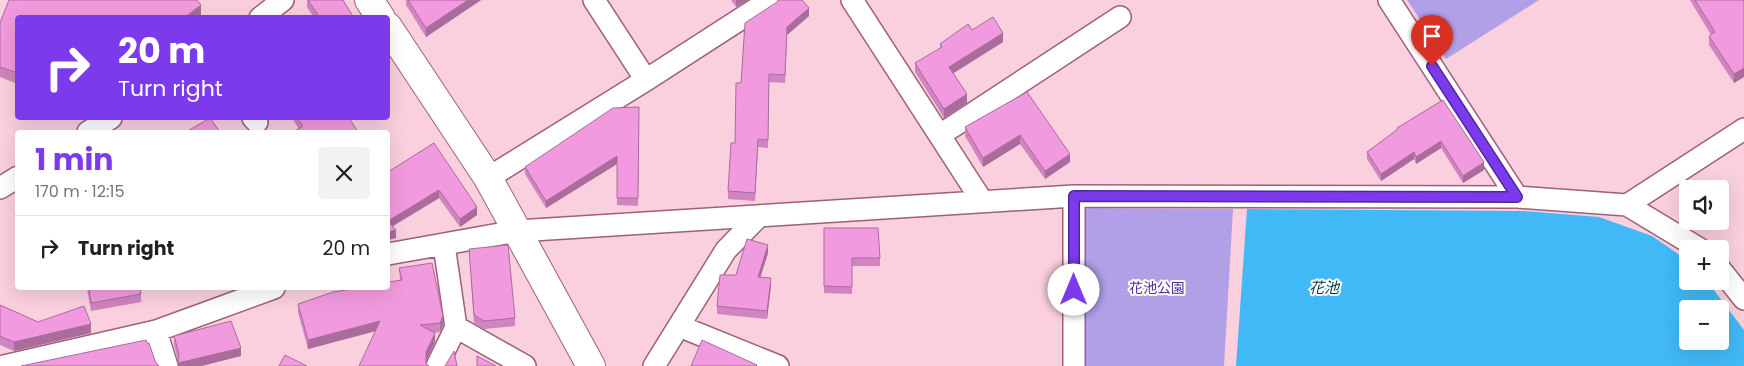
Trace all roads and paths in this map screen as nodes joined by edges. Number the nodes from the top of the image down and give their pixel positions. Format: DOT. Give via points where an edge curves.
graph roads {
  1 [pos="284,0"];
  2 [pos="594,0"];
  3 [pos="770,0"];
  4 [pos="852,0"];
  5 [pos="1389,0"];
  6 [pos="264,15"];
  7 [pos="1120,17"];
  8 [pos="390,26"];
  9 [pos="646,80"];
  10 [pos="108,120"];
  11 [pos="1744,129"];
  12 [pos="91,130"];
  13 [pos="940,135"];
  14 [pos="488,178"];
  15 [pos="15,179"];
  16 [pos="0,188"];
  17 [pos="1074,196"];
  18 [pos="1517,197"];
  19 [pos="982,200"];
  20 [pos="1627,205"];
  21 [pos="760,216"];
  22 [pos="517,231"];
  23 [pos="1685,240"];
  24 [pos="444,245"];
  25 [pos="390,254"];
  26 [pos="1729,280"];
  27 [pos="269,290"];
  28 [pos="1744,299"];
  29 [pos="679,326"];
  30 [pos="456,327"];
  31 [pos="156,331"];
  32 [pos="4,366"];
  33 [pos="167,366"];
  34 [pos="437,366"];
  35 [pos="525,366"];
  36 [pos="591,366"];
  37 [pos="654,366"];
  38 [pos="778,366"];
  39 [pos="1074,366"];
  1 -- 6 [label="street"];
  2 -- 9 [label="street"];
  3 -- 9 [label="street"];
  4 -- 13 [label="street"];
  5 -- 18 [label="street"];
  7 -- 13 [label="street"];
  8 -- 14 [label="street"];
  9 -- 14 [label="street"];
  10 -- 12 [label="street"];
  11 -- 20 [label="street"];
  13 -- 19 [label="street"];
  14 -- 22 [label="street"];
  15 -- 16 [label="street"];
  17 -- 18 [label="street"];
  17 -- 19 [label="street"];
  17 -- 39 [label="street"];
  18 -- 20 [label="street"];
  19 -- 21 [label="street"];
  20 -- 23 [label="street"];
  21 -- 22 [label="street"];
  21 -- 29 [label="street" via="726,250"];
  22 -- 24 [label="street"];
  22 -- 36 [label="street"];
  24 -- 25 [label="street"];
  24 -- 30 [label="street"];
  26 -- 28 [label="street"];
  27 -- 31 [label="street"];
  29 -- 37 [label="street"];
  29 -- 38 [label="street"];
  30 -- 34 [label="street"];
  30 -- 35 [label="street"];
  31 -- 32 [label="street"];
  31 -- 33 [label="street"];
}
